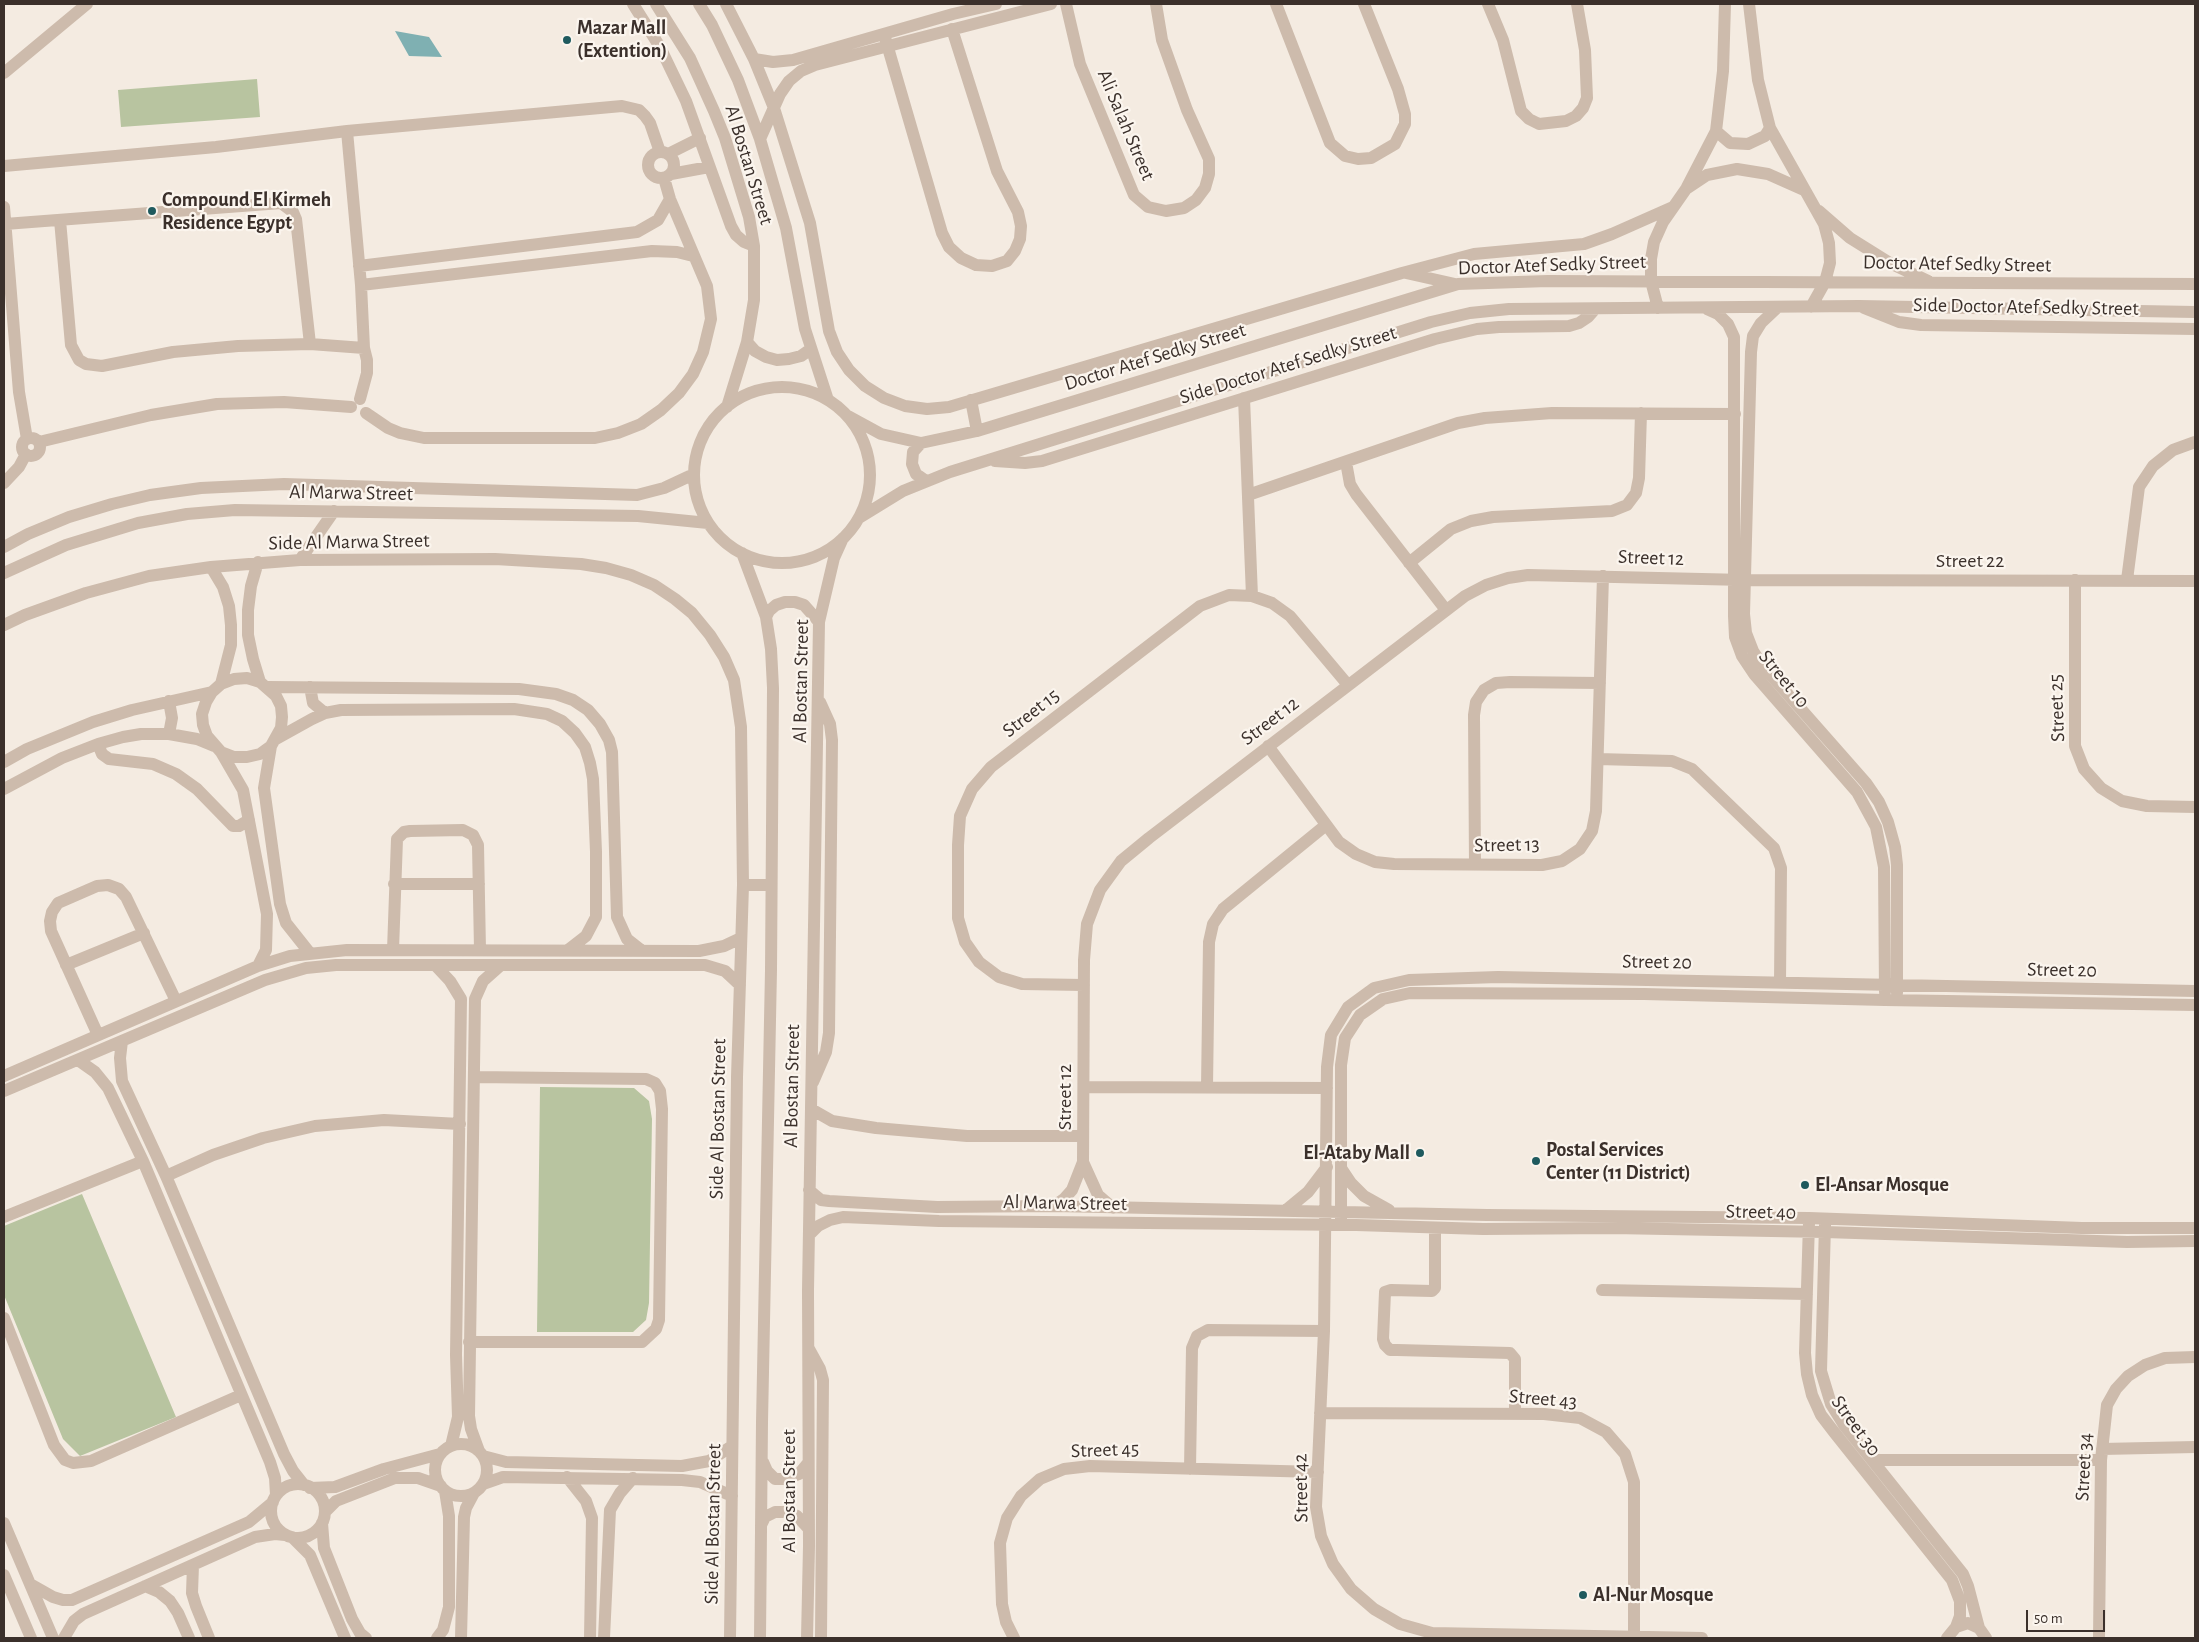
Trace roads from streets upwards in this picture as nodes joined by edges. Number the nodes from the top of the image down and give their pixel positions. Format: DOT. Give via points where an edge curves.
graph roads {
  1 [pos="633,4"];
  2 [pos="656,4"];
  3 [pos="699,4"];
  4 [pos="726,4"];
  5 [pos="996,4"];
  6 [pos="1051,4"];
  7 [pos="1066,4"];
  8 [pos="1156,4"];
  9 [pos="1276,4"];
  10 [pos="1364,4"];
  11 [pos="1488,4"];
  12 [pos="1577,4"];
  13 [pos="1714,4"];
  14 [pos="1749,4"];
  15 [pos="85,5"];
  16 [pos="956,9"];
  17 [pos="1725,9"];
  18 [pos="952,30"];
  19 [pos="886,40"];
  20 [pos="754,59"];
  21 [pos="4,73"];
  22 [pos="703,87"];
  23 [pos="774,108"];
  24 [pos="691,113"];
  25 [pos="1770,128"];
  26 [pos="346,131"];
  27 [pos="1716,131"];
  28 [pos="700,138"];
  29 [pos="760,139"];
  30 [pos="664,153"];
  31 [pos="4,166"];
  32 [pos="709,167"];
  33 [pos="667,176"];
  34 [pos="1686,190"];
  35 [pos="1804,190"];
  36 [pos="670,199"];
  37 [pos="4,207"];
  38 [pos="1673,207"];
  39 [pos="1814,207"];
  40 [pos="60,220"];
  41 [pos="5,224"];
  42 [pos="754,246"];
  43 [pos="518,247"];
  44 [pos="693,256"];
  45 [pos="359,266"];
  46 [pos="520,266"];
  47 [pos="1402,273"];
  48 [pos="1650,281"];
  49 [pos="1825,282"];
  50 [pos="1933,283"];
  51 [pos="1458,284"];
  52 [pos="2195,284"];
  53 [pos="360,285"];
  54 [pos="821,286"];
  55 [pos="798,289"];
  56 [pos="11,297"];
  57 [pos="1860,306"];
  58 [pos="1778,307"];
  59 [pos="1811,307"];
  60 [pos="1658,308"];
  61 [pos="1705,308"];
  62 [pos="4,309"];
  63 [pos="1594,309"];
  64 [pos="2195,312"];
  65 [pos="2195,329"];
  66 [pos="747,342"];
  67 [pos="310,344"];
  68 [pos="364,348"];
  69 [pos="810,348"];
  70 [pos="4,350"];
  71 [pos="16,357"];
  72 [pos="1244,398"];
  73 [pos="828,400"];
  74 [pos="971,400"];
  75 [pos="356,403"];
  76 [pos="727,407"];
  77 [pos="1641,413"];
  78 [pos="1735,414"];
  79 [pos="848,416"];
  80 [pos="977,431"];
  81 [pos="33,441"];
  82 [pos="2195,442"];
  83 [pos="921,443"];
  84 [pos="990,460"];
  85 [pos="1346,462"];
  86 [pos="694,474"];
  87 [pos="926,481"];
  88 [pos="4,483"];
  89 [pos="1248,495"];
  90 [pos="334,512"];
  91 [pos="859,518"];
  92 [pos="708,523"];
  93 [pos="843,538"];
  94 [pos="4,547"];
  95 [pos="742,553"];
  96 [pos="300,560"];
  97 [pos="258,562"];
  98 [pos="1409,563"];
  99 [pos="212,566"];
  100 [pos="4,573"];
  101 [pos="1603,576"];
  102 [pos="1740,579"];
  103 [pos="2075,580"];
  104 [pos="2127,580"];
  105 [pos="2195,581"];
  106 [pos="1252,596"];
  107 [pos="1446,610"];
  108 [pos="692,613"];
  109 [pos="766,617"];
  110 [pos="819,622"];
  111 [pos="4,626"];
  112 [pos="1600,683"];
  113 [pos="264,685"];
  114 [pos="1348,685"];
  115 [pos="310,687"];
  116 [pos="216,688"];
  117 [pos="169,701"];
  118 [pos="325,713"];
  119 [pos="170,734"];
  120 [pos="274,742"];
  121 [pos="98,744"];
  122 [pos="1268,746"];
  123 [pos="218,749"];
  124 [pos="1598,759"];
  125 [pos="4,762"];
  126 [pos="4,789"];
  127 [pos="2195,806"];
  128 [pos="249,820"];
  129 [pos="1326,825"];
  130 [pos="1475,865"];
  131 [pos="394,884"];
  132 [pos="478,884"];
  133 [pos="743,885"];
  134 [pos="771,885"];
  135 [pos="616,913"];
  136 [pos="596,917"];
  137 [pos="286,923"];
  138 [pos="268,932"];
  139 [pos="144,933"];
  140 [pos="741,938"];
  141 [pos="393,950"];
  142 [pos="480,950"];
  143 [pos="526,950"];
  144 [pos="566,950"];
  145 [pos="640,950"];
  146 [pos="694,951"];
  147 [pos="309,952"];
  148 [pos="66,965"];
  149 [pos="436,965"];
  150 [pos="501,965"];
  151 [pos="527,965"];
  152 [pos="694,965"];
  153 [pos="258,966"];
  154 [pos="228,979"];
  155 [pos="1776,983"];
  156 [pos="740,985"];
  157 [pos="1084,985"];
  158 [pos="1891,986"];
  159 [pos="2195,991"];
  160 [pos="234,993"];
  161 [pos="1772,997"];
  162 [pos="461,999"];
  163 [pos="475,999"];
  164 [pos="1891,1000"];
  165 [pos="176,1001"];
  166 [pos="2195,1005"];
  167 [pos="98,1035"];
  168 [pos="122,1041"];
  169 [pos="78,1060"];
  170 [pos="4,1075"];
  171 [pos="121,1076"];
  172 [pos="475,1077"];
  173 [pos="104,1083"];
  174 [pos="1084,1087"];
  175 [pos="1207,1087"];
  176 [pos="1327,1088"];
  177 [pos="4,1091"];
  178 [pos="811,1109"];
  179 [pos="460,1124"];
  180 [pos="1083,1136"];
  181 [pos="143,1161"];
  182 [pos="1083,1162"];
  183 [pos="466,1166"];
  184 [pos="1327,1167"];
  185 [pos="1341,1168"];
  186 [pos="166,1176"];
  187 [pos="809,1190"];
  188 [pos="1054,1206"];
  189 [pos="1113,1208"];
  190 [pos="1285,1211"];
  191 [pos="1326,1211"];
  192 [pos="1396,1212"];
  193 [pos="4,1217"];
  194 [pos="184,1218"];
  195 [pos="1341,1218"];
  196 [pos="1810,1218"];
  197 [pos="1825,1218"];
  198 [pos="170,1224"];
  199 [pos="1326,1224"];
  200 [pos="1436,1228"];
  201 [pos="2195,1228"];
  202 [pos="1809,1231"];
  203 [pos="1824,1232"];
  204 [pos="809,1235"];
  205 [pos="2195,1241"];
  206 [pos="1808,1259"];
  207 [pos="1824,1259"];
  208 [pos="1602,1290"];
  209 [pos="1807,1294"];
  210 [pos="4,1318"];
  211 [pos="1324,1331"];
  212 [pos="469,1342"];
  213 [pos="808,1347"];
  214 [pos="2195,1356"];
  215 [pos="241,1395"];
  216 [pos="1320,1413"];
  217 [pos="1515,1414"];
  218 [pos="463,1421"];
  219 [pos="452,1446"];
  220 [pos="732,1446"];
  221 [pos="2195,1447"];
  222 [pos="440,1454"];
  223 [pos="481,1454"];
  224 [pos="2101,1455"];
  225 [pos="762,1460"];
  226 [pos="1873,1460"];
  227 [pos="506,1462"];
  228 [pos="808,1463"];
  229 [pos="696,1465"];
  230 [pos="1190,1469"];
  231 [pos="1318,1472"];
  232 [pos="506,1477"];
  233 [pos="567,1477"];
  234 [pos="633,1478"];
  235 [pos="700,1482"];
  236 [pos="307,1486"];
  237 [pos="443,1488"];
  238 [pos="478,1488"];
  239 [pos="732,1496"];
  240 [pos="275,1499"];
  241 [pos="324,1518"];
  242 [pos="592,1518"];
  243 [pos="608,1520"];
  244 [pos="4,1524"];
  245 [pos="761,1525"];
  246 [pos="808,1528"];
  247 [pos="289,1536"];
  248 [pos="193,1565"];
  249 [pos="4,1575"];
  250 [pos="30,1584"];
  251 [pos="145,1586"];
  252 [pos="72,1600"];
  253 [pos="196,1606"];
  254 [pos="178,1613"];
  255 [pos="83,1614"];
  256 [pos="1948,1634"];
  257 [pos="1985,1635"];
  258 [pos="1563,1637"];
  259 [pos="1634,1637"];
  260 [pos="31,1638"];
  261 [pos="53,1638"];
  262 [pos="64,1638"];
  263 [pos="189,1638"];
  264 [pos="209,1638"];
  265 [pos="345,1638"];
  266 [pos="366,1638"];
  267 [pos="437,1638"];
  268 [pos="461,1638"];
  269 [pos="590,1638"];
  270 [pos="604,1638"];
  271 [pos="730,1638"];
  272 [pos="760,1638"];
  273 [pos="806,1638"];
  274 [pos="821,1638"];
  275 [pos="1014,1638"];
  276 [pos="1702,1638"];
  277 [pos="2099,1638"];
  1 -- 24 [label="street" via="660,47"];
  2 -- 22 [label="street, Al Bostan Street" via="682,44"];
  3 -- 29 [label="street, Al Bostan Street" via="738,80"];
  4 -- 20 [label="street"];
  5 -- 16 [label="street"];
  6 -- 18 [label="street"];
  7 -- 8 [label="street, Ali Salah Street" via="1080,64 1134,195 1148,207 1166,211 1184,208 1196,200 1205,188 1209,159 1187,110 1166,49"];
  9 -- 10 [label="street" via="1330,143 1345,156 1358,159 1371,158 1395,144 1405,124 1398,89"];
  11 -- 12 [label="street" via="1503,40 1521,111 1539,124 1566,121 1576,116 1587,98 1585,50"];
  13 -- 17 [label="street"];
  14 -- 25 [label="street" via="1758,80"];
  15 -- 21 [label="street"];
  16 -- 19 [label="street"];
  17 -- 27 [label="street" via="1723,71"];
  18 -- 19 [label="street"];
  18 -- 19 [label="street" via="998,171 1018,212 1021,226 1015,251 1007,262 992,266 976,265 961,258 949,247 942,233"];
  19 -- 20 [label="street" via="793,60 773,62"];
  19 -- 23 [label="street" via="801,72 789,81"];
  20 -- 23 [label="street"];
  22 -- 24 [label="street"];
  22 -- 42 [label="street, Al Bostan Street" via="725,138 749,217"];
  23 -- 29 [label="street"];
  23 -- 54 [label="street" via="810,223"];
  24 -- 28 [label="street"];
  25 -- 27 [label="street" via="1765,136 1748,144 1730,143"];
  25 -- 35 [label="street"];
  26 -- 30 [label="street" via="622,106 639,110 645,116"];
  26 -- 31 [label="street" via="216,147"];
  26 -- 45 [label="street"];
  27 -- 34 [label="street"];
  28 -- 30 [label="street"];
  28 -- 32 [label="street"];
  29 -- 55 [label="street, Al Bostan Street" via="786,228"];
  30 -- 33 [label="street" via="674,164"];
  30 -- 33 [label="street" via="650,158 649,169 653,175"];
  32 -- 33 [label="street"];
  32 -- 42 [label="street" via="730,226 744,242"];
  33 -- 36 [label="street"];
  34 -- 35 [label="street" via="1707,175 1737,169 1768,174"];
  34 -- 38 [label="street"];
  35 -- 39 [label="street"];
  36 -- 43 [label="street" via="658,220 638,232"];
  36 -- 44 [label="street"];
  37 -- 41 [label="street"];
  38 -- 47 [label="street" via="1584,244 1474,254"];
  38 -- 48 [label="street" via="1654,242"];
  39 -- 49 [label="street" via="1824,224 1829,243 1830,262"];
  39 -- 50 [label="street" via="1850,238 1890,263"];
  40 -- 41 [label="street"];
  40 -- 67 [label="street" via="273,203 288,206 296,219"];
  40 -- 67 [label="street" via="71,345 78,360 86,364 102,366 205,348"];
  41 -- 56 [label="street"];
  42 -- 66 [label="street, Al Bostan Street" via="754,300"];
  43 -- 45 [label="street"];
  43 -- 46 [label="street"];
  44 -- 46 [label="street" via="652,251"];
  44 -- 75 [label="street" via="701,270 710,302 708,336 693,374 679,394 641,424 595,438 424,438 388,428 366,413 358,416 352,411"];
  45 -- 53 [label="street"];
  46 -- 53 [label="street"];
  47 -- 51 [label="street"];
  47 -- 74 [label="street"];
  48 -- 49 [label="street, Doctor Atef Sedky Street"];
  48 -- 51 [label="street, Doctor Atef Sedky Street"];
  48 -- 60 [label="street"];
  49 -- 50 [label="street, Doctor Atef Sedky Street"];
  49 -- 59 [label="street"];
  50 -- 52 [label="street, Doctor Atef Sedky Street"];
  51 -- 80 [label="street, Doctor Atef Sedky Street"];
  53 -- 68 [label="street"];
  54 -- 55 [label="street"];
  54 -- 74 [label="street" via="829,331 837,352 865,386 884,398 927,409"];
  55 -- 69 [label="street, Al Bostan Street"];
  56 -- 62 [label="street"];
  56 -- 71 [label="street"];
  57 -- 59 [label="street"];
  57 -- 64 [label="street"];
  57 -- 65 [label="street, Side Doctor Atef Sedky Street" via="1886,318 1921,325"];
  58 -- 59 [label="street"];
  58 -- 61 [label="street"];
  58 -- 102 [label="street, Street 10" via="1753,336"];
  60 -- 61 [label="street"];
  60 -- 63 [label="street"];
  61 -- 78 [label="street, Street 10" via="1718,314 1734,337"];
  63 -- 72 [label="street, Side Doctor Atef Sedky Street" via="1588,317 1569,326 1499,327 1456,333"];
  63 -- 84 [label="street" via="1509,309 1431,322"];
  66 -- 69 [label="street" via="755,351 777,360 795,358"];
  66 -- 76 [label="street, Al Bostan Street"];
  67 -- 68 [label="street"];
  68 -- 75 [label="street" via="367,373"];
  69 -- 73 [label="street, Al Bostan Street"];
  70 -- 71 [label="street"];
  71 -- 81 [label="street" via="20,399"];
  72 -- 84 [label="street, Side Doctor Atef Sedky Street" via="1042,461"];
  72 -- 89 [label="street"];
  73 -- 76 [label="street" via="803,390 776,387 750,393"];
  73 -- 79 [label="street"];
  74 -- 80 [label="street"];
  75 -- 81 [label="street" via="217,404"];
  76 -- 86 [label="street" via="703,436"];
  77 -- 78 [label="street"];
  77 -- 85 [label="street" via="1552,413 1485,418 1458,423"];
  77 -- 98 [label="street" via="1639,478 1636,493 1627,505 1612,511 1471,521 1451,529"];
  78 -- 102 [label="street, Street 10"];
  79 -- 83 [label="street, Doctor Atef Sedky Street" via="881,434"];
  79 -- 91 [label="street" via="866,448 870,476 867,498"];
  80 -- 83 [label="street, Doctor Atef Sedky Street"];
  81 -- 88 [label="street" via="22,445 26,454"];
  82 -- 104 [label="street" via="2173,450 2153,466 2139,487"];
  83 -- 87 [label="street" via="913,452 912,464 916,474"];
  84 -- 87 [label="street"];
  85 -- 89 [label="street"];
  85 -- 98 [label="street" via="1356,494"];
  86 -- 92 [label="street" via="697,499"];
  86 -- 94 [label="street, Al Marwa Street" via="664,488 637,495 284,484 201,488 112,504 69,517"];
  87 -- 91 [label="street" via="902,491"];
  89 -- 106 [label="street"];
  90 -- 92 [label="street, Al Marwa Street" via="638,516"];
  90 -- 96 [label="street"];
  90 -- 100 [label="street, Al Marwa Street" via="235,510 138,523 66,545"];
  91 -- 93 [label="street"];
  92 -- 95 [label="street" via="723,540"];
  93 -- 95 [label="street" via="821,554 795,562 768,562"];
  93 -- 110 [label="street, Al Bostan Street" via="834,558"];
  95 -- 109 [label="street, Al Bostan Street"];
  96 -- 97 [label="street, Side Al Marwa Street"];
  96 -- 108 [label="street, Side Al Marwa Street" via="495,559 606,568 654,585"];
  97 -- 99 [label="street, Side Al Marwa Street"];
  97 -- 113 [label="street" via="251,586 248,634 252,659"];
  98 -- 107 [label="street"];
  99 -- 111 [label="street, Side Al Marwa Street" via="148,576 86,593"];
  99 -- 116 [label="street" via="223,587 231,626 231,645"];
  101 -- 102 [label="street, Street 12"];
  101 -- 107 [label="street, Street 12" via="1528,575 1508,578 1464,596"];
  101 -- 112 [label="street, Street 13"];
  102 -- 103 [label="street, Street 22"];
  102 -- 158 [label="street, Street 10" via="1735,637 1742,656 1857,792 1876,827 1884,866"];
  103 -- 104 [label="street, Street 22"];
  103 -- 127 [label="street, Street 25" via="2074,729 2075,746 2084,769 2100,788 2122,801 2147,806"];
  104 -- 105 [label="street, Street 22"];
  106 -- 114 [label="street, Street 15" via="1272,603 1295,621"];
  106 -- 157 [label="street, Street 15" via="1229,595 1200,606 991,767 972,789 960,816 958,918 965,942 979,962 998,977 1022,984"];
  107 -- 114 [label="street, Street 12"];
  108 -- 133 [label="street, Side Al Bostan Street" via="724,657 734,680 738,701"];
  109 -- 110 [label="street" via="776,605 795,602 804,605"];
  109 -- 134 [label="street, Al Bostan Street" via="773,688"];
  110 -- 178 [label="street, Al Bostan Street"];
  112 -- 124 [label="street, Street 13"];
  112 -- 130 [label="street" via="1510,682 1496,683 1484,690 1476,702 1474,715"];
  113 -- 115 [label="street"];
  113 -- 116 [label="street" via="247,678 234,679"];
  113 -- 120 [label="street" via="278,701 282,717"];
  114 -- 122 [label="street, Street 12"];
  115 -- 118 [label="street" via="313,703"];
  115 -- 135 [label="street" via="539,690 573,700 588,710 600,724 612,752"];
  116 -- 117 [label="street"];
  116 -- 123 [label="street" via="202,714 205,731"];
  117 -- 119 [label="street"];
  117 -- 125 [label="street" via="93,722"];
  118 -- 120 [label="street"];
  118 -- 136 [label="street" via="514,709 547,714 562,721 584,747 593,779"];
  119 -- 121 [label="street" via="141,734"];
  119 -- 123 [label="street" via="197,739"];
  120 -- 123 [label="street" via="260,754 247,758 234,757"];
  120 -- 137 [label="street" via="264,788 280,904"];
  121 -- 126 [label="street" via="62,758"];
  121 -- 128 [label="street" via="102,754 109,759 153,764 176,774 197,789 233,826"];
  122 -- 129 [label="street, Street 13"];
  122 -- 157 [label="street, Street 12" via="1121,861 1100,890 1087,924"];
  123 -- 128 [label="street" via="243,790"];
  124 -- 130 [label="street, Street 13" via="1592,831 1580,849 1562,861 1542,865"];
  124 -- 155 [label="street" via="1672,761 1692,769 1774,848 1781,868"];
  128 -- 138 [label="street"];
  129 -- 130 [label="street, Street 13" via="1344,846 1375,862"];
  129 -- 175 [label="street" via="1222,909 1213,924 1209,942"];
  131 -- 132 [label="street"];
  131 -- 132 [label="street" via="395,844 400,835 410,831 463,830 476,839"];
  131 -- 141 [label="street"];
  132 -- 142 [label="street"];
  133 -- 134 [label="street"];
  133 -- 140 [label="street, Side Al Bostan Street"];
  134 -- 225 [label="street, Al Bostan Street"];
  135 -- 136 [label="street" via="609,918"];
  135 -- 145 [label="street" via="622,932"];
  136 -- 144 [label="street" via="586,936"];
  137 -- 138 [label="street" via="278,931"];
  137 -- 147 [label="street"];
  138 -- 153 [label="street" via="266,950"];
  139 -- 148 [label="street"];
  139 -- 148 [label="street" via="118,889 108,885 97,886 58,903 52,912 51,931"];
  139 -- 165 [label="street"];
  140 -- 146 [label="street" via="716,948"];
  140 -- 156 [label="street, Side Al Bostan Street"];
  141 -- 142 [label="street"];
  141 -- 147 [label="street"];
  142 -- 143 [label="street"];
  143 -- 144 [label="street"];
  143 -- 151 [label="street"];
  144 -- 145 [label="street"];
  145 -- 146 [label="street"];
  146 -- 152 [label="street"];
  147 -- 153 [label="street"];
  148 -- 167 [label="street"];
  149 -- 150 [label="street"];
  149 -- 160 [label="street" via="314,967 278,975"];
  149 -- 162 [label="street"];
  150 -- 151 [label="street"];
  150 -- 163 [label="street" via="483,980"];
  151 -- 152 [label="street"];
  152 -- 156 [label="street" via="719,968"];
  153 -- 154 [label="street"];
  154 -- 160 [label="street"];
  154 -- 165 [label="street"];
  155 -- 158 [label="street, Street 20"];
  155 -- 161 [label="street"];
  155 -- 176 [label="street, Street 20" via="1498,977 1409,980 1374,988 1348,1007 1331,1034"];
  156 -- 220 [label="street, Side Al Bostan Street"];
  157 -- 174 [label="street, Street 12"];
  158 -- 159 [label="street, Street 20"];
  158 -- 164 [label="street, Street 10"];
  160 -- 168 [label="street"];
  161 -- 164 [label="street, Street 20"];
  161 -- 185 [label="street, Street 20" via="1410,993 1383,999 1360,1015 1345,1038 1341,1066"];
  162 -- 163 [label="street"];
  162 -- 179 [label="street"];
  163 -- 172 [label="street"];
  164 -- 166 [label="street, Street 20"];
  165 -- 167 [label="street"];
  167 -- 170 [label="street"];
  168 -- 169 [label="street"];
  168 -- 171 [label="street"];
  169 -- 173 [label="street"];
  169 -- 177 [label="street"];
  171 -- 173 [label="street"];
  171 -- 186 [label="street"];
  172 -- 183 [label="street"];
  172 -- 212 [label="street" via="646,1079 655,1083 660,1091 662,1109 659,1320 656,1329 642,1342"];
  173 -- 181 [label="street"];
  174 -- 175 [label="street"];
  174 -- 180 [label="street, Street 12"];
  175 -- 176 [label="street"];
  176 -- 184 [label="street, Street 20"];
  178 -- 180 [label="street" via="832,1121 876,1128 967,1136"];
  178 -- 187 [label="street, Al Bostan Street"];
  179 -- 183 [label="street"];
  179 -- 186 [label="street" via="384,1120 315,1126 212,1155"];
  180 -- 182 [label="street, Street 12"];
  181 -- 193 [label="street"];
  181 -- 198 [label="street"];
  182 -- 188 [label="street, Street 12" via="1072,1190"];
  182 -- 189 [label="street, Street 12" via="1098,1195"];
  183 -- 212 [label="street"];
  183 -- 218 [label="street"];
  184 -- 190 [label="street" via="1308,1192"];
  184 -- 191 [label="street, Street 20"];
  185 -- 192 [label="street" via="1364,1196"];
  185 -- 195 [label="street, Street 20"];
  186 -- 194 [label="street"];
  187 -- 188 [label="street, Al Marwa Street" via="821,1200 829,1201 937,1206"];
  187 -- 204 [label="street, Al Bostan Street"];
  188 -- 189 [label="street, Al Marwa Street"];
  189 -- 190 [label="street, Al Marwa Street"];
  190 -- 191 [label="street, Al Marwa Street"];
  191 -- 195 [label="street, Street 40"];
  191 -- 199 [label="street, Street 20"];
  192 -- 195 [label="street, Street 40"];
  192 -- 196 [label="street, Street 40"];
  194 -- 198 [label="street"];
  194 -- 236 [label="street" via="284,1454 292,1471"];
  195 -- 199 [label="street, Street 40"];
  195 -- 200 [label="street, Street 40"];
  196 -- 197 [label="street, Street 40"];
  196 -- 202 [label="street, Street 30"];
  197 -- 201 [label="street, Street 40" via="2082,1228"];
  197 -- 203 [label="street, Street 30"];
  198 -- 215 [label="street"];
  199 -- 204 [label="street, Al Marwa Street" via="939,1221 843,1217 818,1226"];
  199 -- 211 [label="street, Street 42"];
  200 -- 202 [label="street, Street 40"];
  200 -- 217 [label="street" via="1435,1288 1432,1291 1385,1292 1384,1345 1390,1350 1510,1353 1515,1359"];
  202 -- 203 [label="street, Street 40"];
  202 -- 206 [label="street, Street 30"];
  203 -- 205 [label="street, Street 40"];
  203 -- 207 [label="street, Street 30"];
  204 -- 213 [label="street, Al Bostan Street"];
  206 -- 207 [label="street" via="1816,1255"];
  206 -- 209 [label="street, Street 30"];
  207 -- 226 [label="street, Street 30" via="1821,1354 1824,1388 1844,1425"];
  208 -- 209 [label="street"];
  209 -- 256 [label="street, Street 30" via="1805,1353 1812,1395 1834,1432 1952,1580 1960,1601 1960,1616"];
  210 -- 215 [label="street" via="54,1445 65,1460 73,1463 90,1461"];
  211 -- 216 [label="street, Street 42"];
  211 -- 230 [label="street" via="1208,1330 1197,1336 1192,1348"];
  212 -- 218 [label="street"];
  213 -- 228 [label="street, Al Bostan Street"];
  213 -- 274 [label="street" via="823,1380"];
  214 -- 224 [label="street, Street 34" via="2165,1358 2128,1376 2107,1405"];
  215 -- 240 [label="street" via="273,1470"];
  216 -- 217 [label="street, Street 43"];
  216 -- 231 [label="street, Street 42"];
  217 -- 259 [label="street, Street 43" via="1580,1418 1606,1432 1625,1454 1634,1482"];
  218 -- 219 [label="street"];
  218 -- 223 [label="street"];
  219 -- 222 [label="street"];
  219 -- 223 [label="street" via="470,1446"];
  220 -- 229 [label="street" via="721,1455"];
  220 -- 239 [label="street, Side Al Bostan Street"];
  221 -- 224 [label="street"];
  222 -- 236 [label="street" via="335,1487"];
  222 -- 237 [label="street" via="435,1470"];
  223 -- 227 [label="street"];
  223 -- 238 [label="street" via="487,1473"];
  224 -- 226 [label="street"];
  224 -- 277 [label="street, Street 34"];
  225 -- 228 [label="street" via="775,1479 787,1480"];
  225 -- 245 [label="street, Al Bostan Street"];
  226 -- 257 [label="street, Street 30" via="1963,1574"];
  227 -- 229 [label="street"];
  227 -- 232 [label="street"];
  228 -- 246 [label="street, Al Bostan Street"];
  229 -- 235 [label="street" via="703,1472"];
  230 -- 231 [label="street, Street 45"];
  230 -- 275 [label="street, Street 45" via="1090,1466 1064,1469 1040,1480 1021,1496 1007,1518 1000,1543 1002,1604"];
  231 -- 258 [label="street, Street 42" via="1316,1506 1321,1536 1333,1564 1351,1589 1374,1609 1400,1624 1432,1634"];
  232 -- 233 [label="street"];
  232 -- 238 [label="street" via="493,1479"];
  233 -- 234 [label="street"];
  233 -- 242 [label="street" via="586,1501"];
  234 -- 235 [label="street"];
  234 -- 243 [label="street" via="614,1502"];
  235 -- 239 [label="street"];
  236 -- 240 [label="street" via="289,1486"];
  236 -- 241 [label="street" via="321,1498"];
  237 -- 238 [label="street" via="462,1496"];
  237 -- 241 [label="street" via="418,1478 395,1478 336,1501"];
  237 -- 267 [label="street" via="449,1516 449,1607 443,1630"];
  238 -- 268 [label="street" via="464,1517"];
  239 -- 271 [label="street, Side Al Bostan Street"];
  240 -- 247 [label="street" via="271,1510 274,1524"];
  240 -- 252 [label="street" via="249,1522"];
  241 -- 247 [label="street" via="314,1533"];
  241 -- 266 [label="street" via="324,1548 352,1619"];
  242 -- 243 [label="street" via="602,1513"];
  242 -- 269 [label="street"];
  243 -- 270 [label="street"];
  244 -- 250 [label="street"];
  245 -- 246 [label="street" via="765,1517 775,1512 786,1512 797,1516"];
  245 -- 272 [label="street, Al Bostan Street"];
  246 -- 273 [label="street, Al Bostan Street"];
  247 -- 248 [label="street" via="255,1537"];
  247 -- 265 [label="street" via="310,1556"];
  248 -- 251 [label="street"];
  248 -- 253 [label="street" via="192,1592"];
  249 -- 260 [label="street"];
  250 -- 252 [label="street" via="52,1597"];
  250 -- 261 [label="street"];
  251 -- 254 [label="street" via="170,1601"];
  251 -- 255 [label="street"];
  252 -- 255 [label="street" via="74,1615"];
  253 -- 254 [label="street" via="183,1604"];
  253 -- 264 [label="street"];
  254 -- 263 [label="street"];
  255 -- 262 [label="street" via="74,1621"];
  256 -- 257 [label="street" via="1968,1624"];
  258 -- 259 [label="street, Street 42"];
  259 -- 276 [label="street, Street 42"];
}
